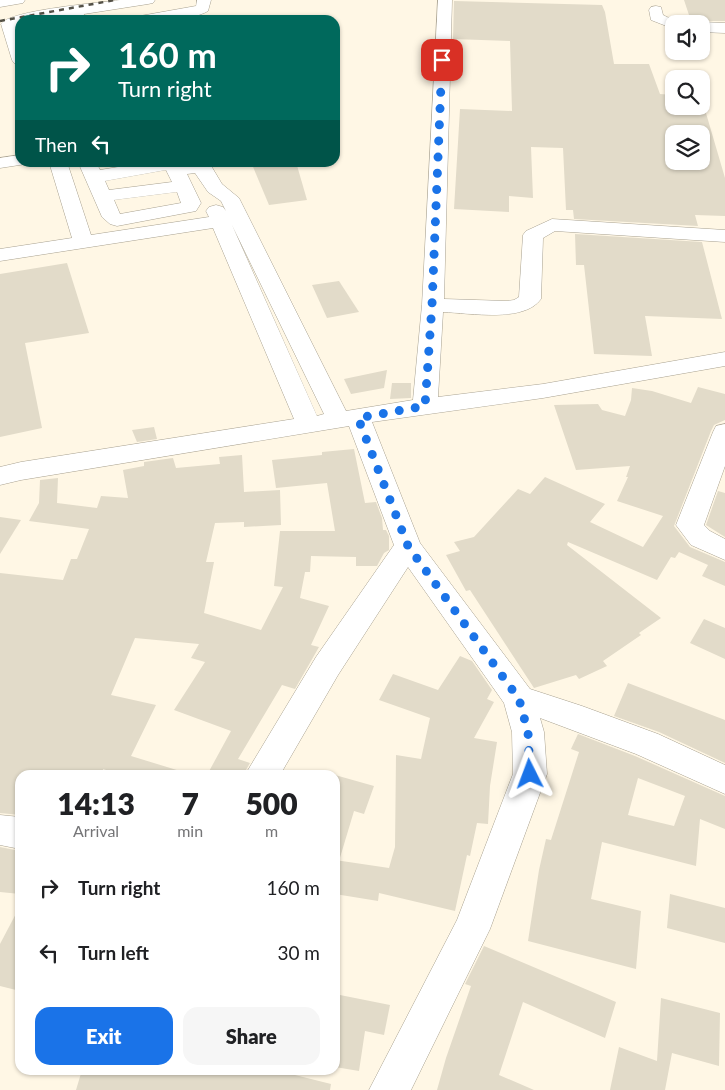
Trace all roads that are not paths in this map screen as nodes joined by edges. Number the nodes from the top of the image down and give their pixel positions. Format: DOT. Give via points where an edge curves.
graph roads {
  1 [pos="18,0"];
  2 [pos="148,0"];
  3 [pos="204,0"];
  4 [pos="445,0"];
  5 [pos="0,3"];
  6 [pos="656,10"];
  7 [pos="81,15"];
  8 [pos="170,15"];
  9 [pos="15,20"];
  10 [pos="665,21"];
  11 [pos="710,27"];
  12 [pos="725,28"];
  13 [pos="15,36"];
  14 [pos="15,161"];
  15 [pos="0,163"];
  16 [pos="60,167"];
  17 [pos="91,170"];
  18 [pos="175,171"];
  19 [pos="230,219"];
  20 [pos="725,236"];
  21 [pos="83,242"];
  22 [pos="0,255"];
  23 [pos="282,304"];
  24 [pos="432,305"];
  25 [pos="259,309"];
  26 [pos="725,359"];
  27 [pos="315,372"];
  28 [pos="288,378"];
  29 [pos="425,406"];
  30 [pos="349,419"];
  31 [pos="309,426"];
  32 [pos="725,432"];
  33 [pos="0,476"];
  34 [pos="408,546"];
  35 [pos="725,550"];
  36 [pos="519,699"];
  37 [pos="265,770"];
  38 [pos="725,780"];
  39 [pos="0,830"];
  40 [pos="15,832"];
  41 [pos="390,1090"];
  1 -- 5 [label="street"];
  2 -- 7 [label="street"];
  3 -- 8 [label="street" via="200,10"];
  4 -- 24 [label="street"];
  6 -- 10 [label="street" via="656,17"];
  9 -- 13 [label="street" via="8,24"];
  11 -- 12 [label="street"];
  14 -- 15 [label="street"];
  16 -- 21 [label="street"];
  17 -- 18 [label="street"];
  17 -- 18 [label="street" via="112,217 117,220 189,207 191,203"];
  18 -- 19 [label="street" via="203,168 215,188 212,201"];
  19 -- 21 [label="street"];
  19 -- 23 [label="street"];
  19 -- 25 [label="street"];
  20 -- 24 [label="street" via="552,225 532,235 530,299 520,306"];
  21 -- 22 [label="street"];
  23 -- 25 [label="street"];
  23 -- 27 [label="street"];
  24 -- 29 [label="street"];
  25 -- 28 [label="street"];
  26 -- 29 [label="street" via="543,391"];
  27 -- 28 [label="street"];
  27 -- 30 [label="street"];
  28 -- 31 [label="street"];
  29 -- 30 [label="street"];
  30 -- 31 [label="street"];
  30 -- 34 [label="street"];
  31 -- 33 [label="street"];
  32 -- 35 [label="street" via="690,526 694,534 704,541"];
  34 -- 36 [label="street"];
  34 -- 37 [label="street" via="327,666"];
  36 -- 38 [label="street" via="639,741"];
  36 -- 41 [label="street" via="528,732 530,774 472,929"];
  39 -- 40 [label="street"];
}
